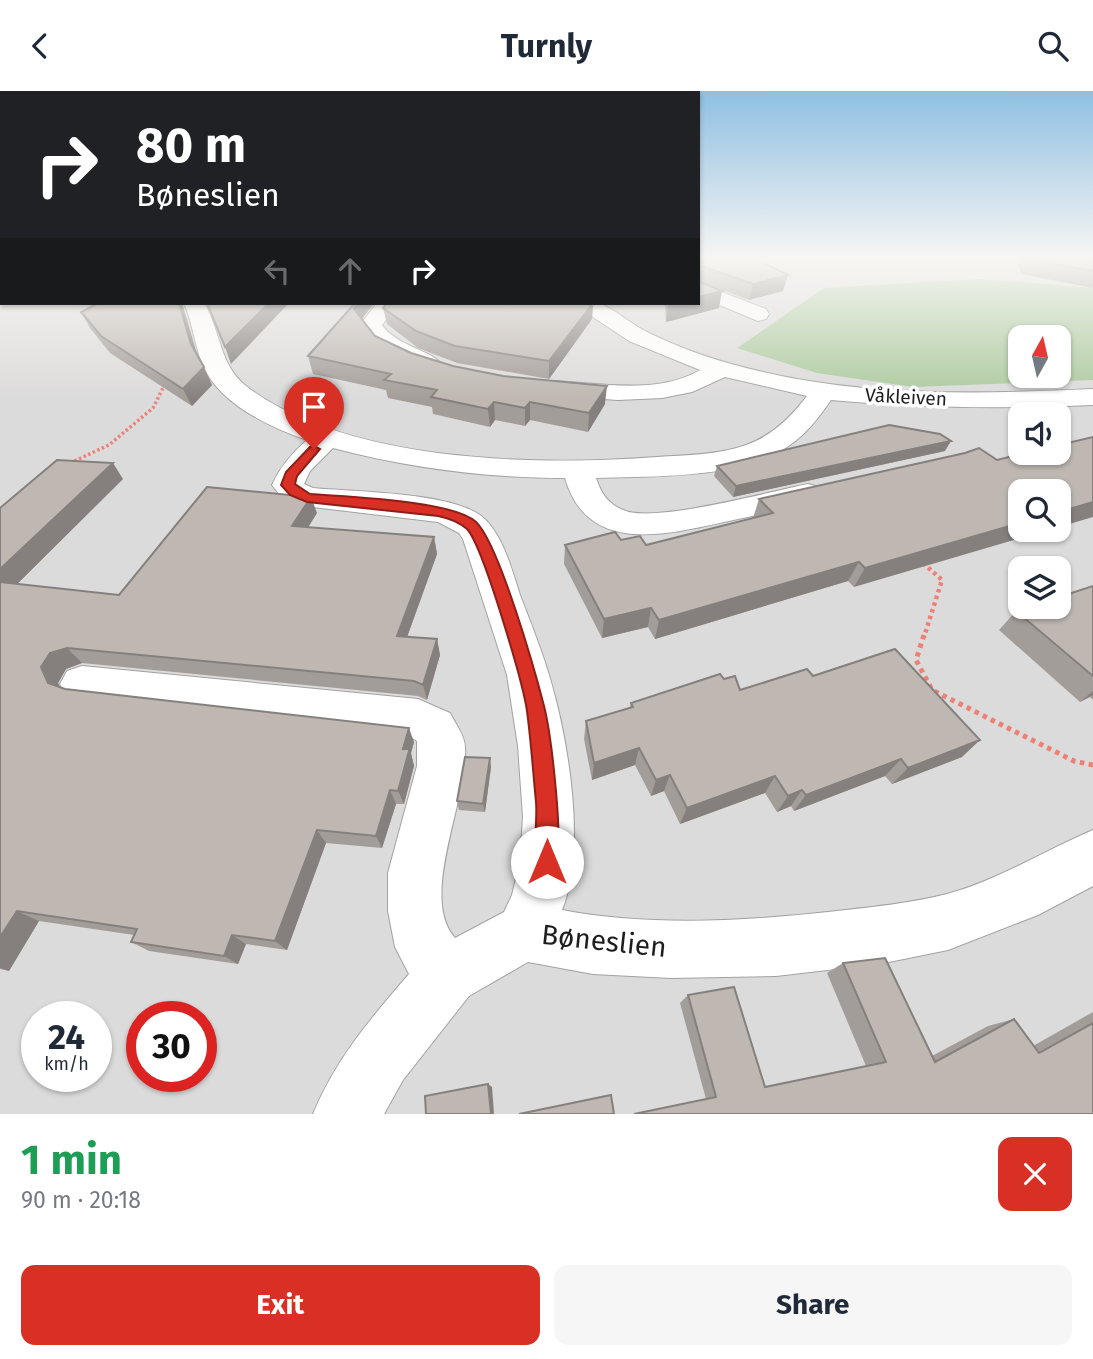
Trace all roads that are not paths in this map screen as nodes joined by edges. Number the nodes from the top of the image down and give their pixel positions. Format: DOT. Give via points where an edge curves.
graph roads {
  1 [pos="195,305"];
  2 [pos="387,305"];
  3 [pos="588,305"];
  4 [pos="736,305"];
  5 [pos="758,314"];
  6 [pos="721,369"];
  7 [pos="457,375"];
  8 [pos="526,386"];
  9 [pos="825,390"];
  10 [pos="1093,397"];
  11 [pos="327,438"];
  12 [pos="578,469"];
  13 [pos="838,488"];
  14 [pos="82,684"];
  15 [pos="1093,857"];
  16 [pos="524,932"];
  17 [pos="448,975"];
  18 [pos="347,1114"];
  1 -- 11 [label="street" via="204,318 207,346 222,379 273,415"];
  2 -- 7 [label="street" via="371,325 374,332 411,357"];
  3 -- 6 [label="street, Våkleiven" via="639,338"];
  4 -- 5 [label="street"];
  6 -- 8 [label="street" via="702,381 659,390"];
  6 -- 9 [label="street, Våkleiven"];
  9 -- 10 [label="street, Våkleiven" via="970,400"];
  9 -- 12 [label="street" via="787,436 750,454 656,466"];
  11 -- 12 [label="street" via="413,456"];
  11 -- 16 [label="street, Bøneslien" via="291,475 288,485 294,492 307,498 457,516 471,525 492,566 536,709 548,817 547,862"];
  12 -- 13 [label="street" via="588,500 598,511 632,526 664,524"];
  14 -- 17 [label="street" via="418,719 434,727 442,744 441,766 415,873 416,911 424,947"];
  15 -- 16 [label="street, Bøneslien" via="1018,895 948,922 879,935 776,947 671,949 593,944"];
  16 -- 17 [label="street"];
  17 -- 18 [label="street" via="380,1057"];
}
